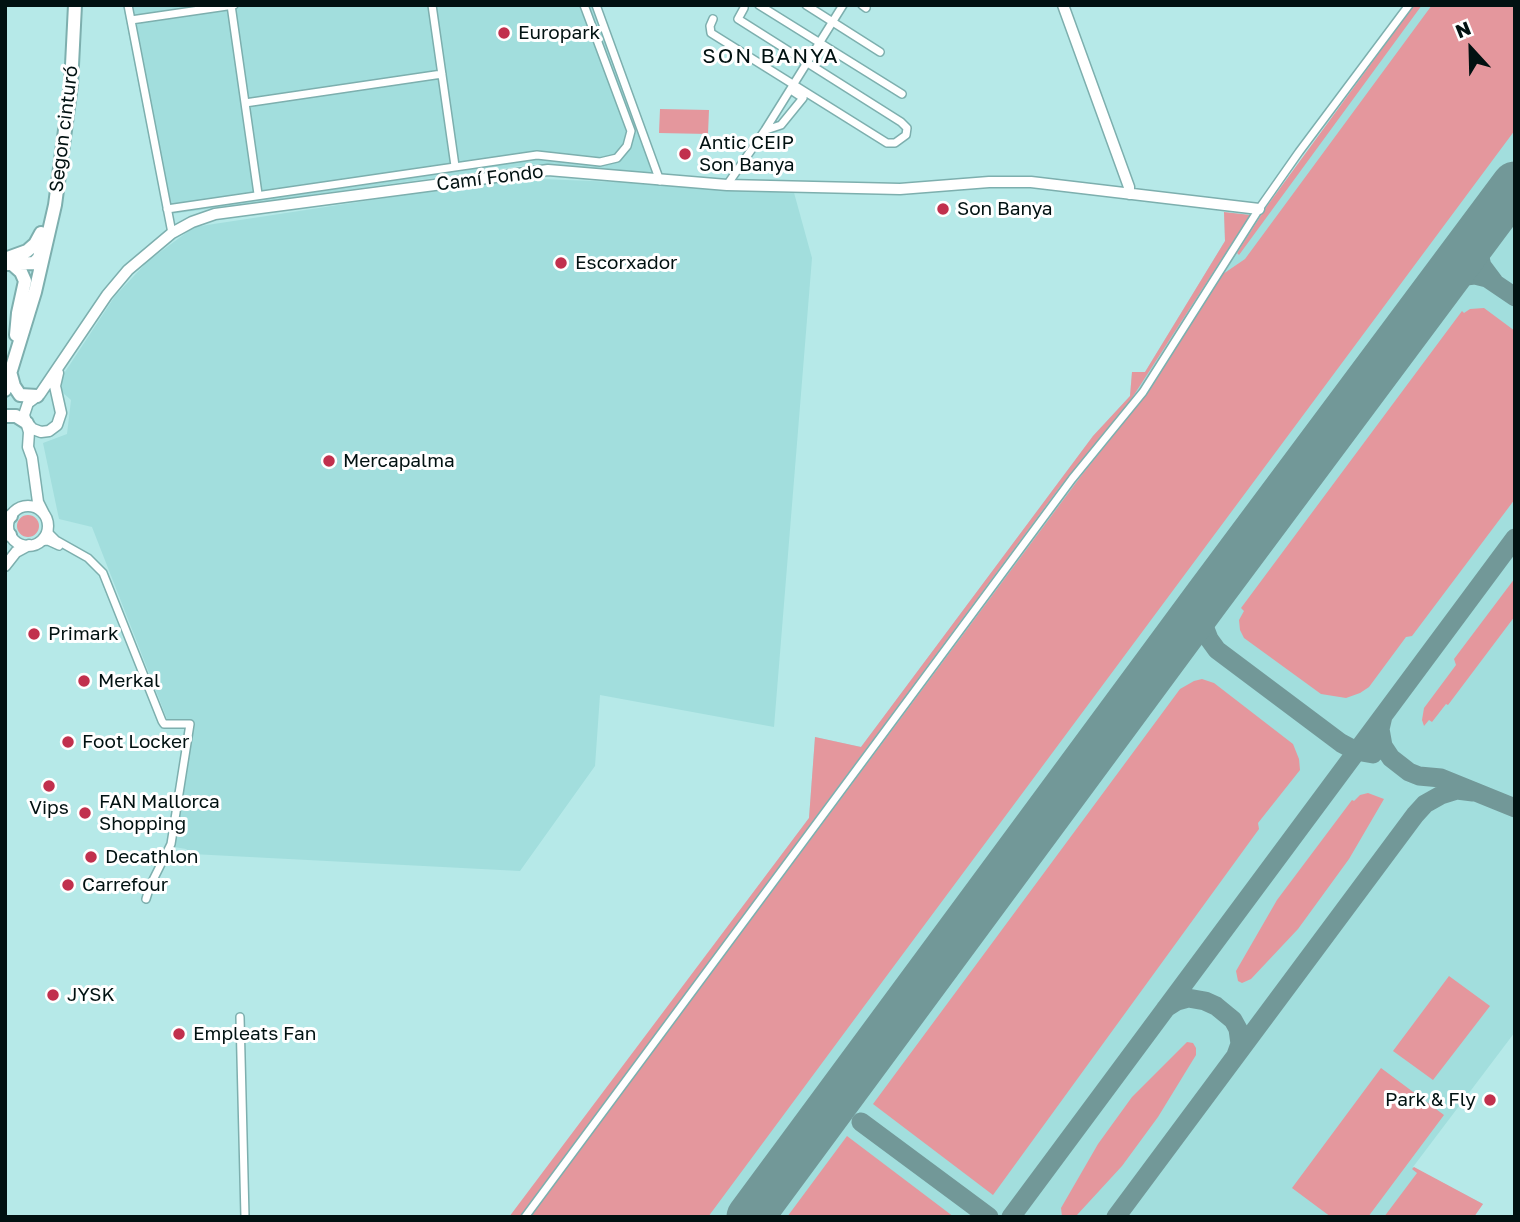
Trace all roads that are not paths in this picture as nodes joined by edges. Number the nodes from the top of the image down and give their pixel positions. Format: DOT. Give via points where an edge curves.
graph roads {
  1 [pos="74,5"];
  2 [pos="128,5"];
  3 [pos="232,5"];
  4 [pos="432,5"];
  5 [pos="584,5"];
  6 [pos="596,5"];
  7 [pos="760,5"];
  8 [pos="806,5"];
  9 [pos="843,5"];
  10 [pos="1063,5"];
  11 [pos="1409,5"];
  12 [pos="744,8"];
  13 [pos="713,19"];
  14 [pos="131,20"];
  15 [pos="832,22"];
  16 [pos="820,43"];
  17 [pos="880,51"];
  18 [pos="807,63"];
  19 [pos="442,74"];
  20 [pos="793,87"];
  21 [pos="902,94"];
  22 [pos="245,103"];
  23 [pos="765,130"];
  24 [pos="66,134"];
  25 [pos="455,166"];
  26 [pos="660,181"];
  27 [pos="727,185"];
  28 [pos="258,194"];
  29 [pos="1129,194"];
  30 [pos="167,209"];
  31 [pos="1259,209"];
  32 [pos="41,233"];
  33 [pos="172,233"];
  34 [pos="10,261"];
  35 [pos="33,268"];
  36 [pos="20,335"];
  37 [pos="62,364"];
  38 [pos="8,373"];
  39 [pos="5,390"];
  40 [pos="37,396"];
  41 [pos="60,407"];
  42 [pos="5,416"];
  43 [pos="27,423"];
  44 [pos="47,431"];
  45 [pos="32,458"];
  46 [pos="35,481"];
  47 [pos="44,514"];
  48 [pos="11,515"];
  49 [pos="48,526"];
  50 [pos="9,534"];
  51 [pos="34,544"];
  52 [pos="73,550"];
  53 [pos="5,555"];
  54 [pos="5,566"];
  55 [pos="146,899"];
  56 [pos="240,1017"];
  57 [pos="245,1217"];
  58 [pos="525,1217"];
  1 -- 24 [label="highway, Segon cinturó"];
  1 -- 32 [label="highway, Segon cinturó"];
  2 -- 14 [label="street"];
  3 -- 14 [label="street"];
  3 -- 22 [label="street"];
  4 -- 19 [label="street"];
  5 -- 25 [label="street" via="631,131 627,146 617,158 600,162 537,155"];
  6 -- 26 [label="street"];
  7 -- 16 [label="street"];
  8 -- 15 [label="street"];
  9 -- 15 [label="street"];
  10 -- 29 [label="street"];
  11 -- 31 [label="street"];
  12 -- 18 [label="street" via="738,19"];
  13 -- 20 [label="street" via="711,33"];
  14 -- 30 [label="street"];
  15 -- 16 [label="street"];
  15 -- 17 [label="street"];
  16 -- 18 [label="street"];
  16 -- 21 [label="street"];
  18 -- 20 [label="street"];
  18 -- 20 [label="street" via="901,122 906,135 887,143"];
  19 -- 22 [label="street"];
  19 -- 25 [label="street"];
  20 -- 23 [label="street"];
  20 -- 23 [label="street" via="803,98 781,125"];
  22 -- 28 [label="street"];
  23 -- 27 [label="street"];
  24 -- 35 [label="highway"];
  24 -- 36 [label="highway, Segon cinturó" via="45,251"];
  25 -- 28 [label="street"];
  26 -- 27 [label="street, Camí Fondo"];
  26 -- 33 [label="street, Camí Fondo" via="548,170 215,214"];
  27 -- 29 [label="street, Camí Fondo" via="900,188 1031,182"];
  28 -- 30 [label="street"];
  29 -- 31 [label="street, Camí Fondo"];
  30 -- 33 [label="street"];
  31 -- 58 [label="street" via="1143,392 1072,479"];
  32 -- 34 [label="highway" via="33,246"];
  32 -- 35 [label="highway, Segon cinturó"];
  33 -- 37 [label="street, Camí Fondo" via="122,276"];
  34 -- 35 [label="highway" via="26,257"];
  34 -- 36 [label="highway" via="25,281 17,317"];
  35 -- 36 [label="highway"];
  36 -- 38 [label="highway"];
  37 -- 40 [label="street, Camí Fondo"];
  37 -- 41 [label="street" via="55,383"];
  38 -- 39 [label="highway"];
  38 -- 40 [label="highway" via="20,395"];
  40 -- 41 [label="street" via="49,396"];
  40 -- 43 [label="street" via="26,406"];
  41 -- 44 [label="street" via="59,422"];
  42 -- 43 [label="highway"];
  43 -- 44 [label="street" via="36,431"];
  43 -- 45 [label="street"];
  44 -- 45 [label="street" via="35,441"];
  45 -- 46 [label="street"];
  46 -- 47 [label="street"];
  46 -- 48 [label="street" via="29,499"];
  47 -- 48 [label="street" via="24,506"];
  47 -- 49 [label="street"];
  48 -- 50 [label="street"];
  49 -- 51 [label="street"];
  49 -- 52 [label="street" via="52,537"];
  50 -- 51 [label="street" via="17,542"];
  50 -- 53 [label="street" via="12,543"];
  51 -- 52 [label="street" via="48,541"];
  51 -- 54 [label="street" via="16,552"];
  52 -- 55 [label="street" via="92,561 105,578 162,721 190,724 171,844"];
  56 -- 57 [label="street"];
}
